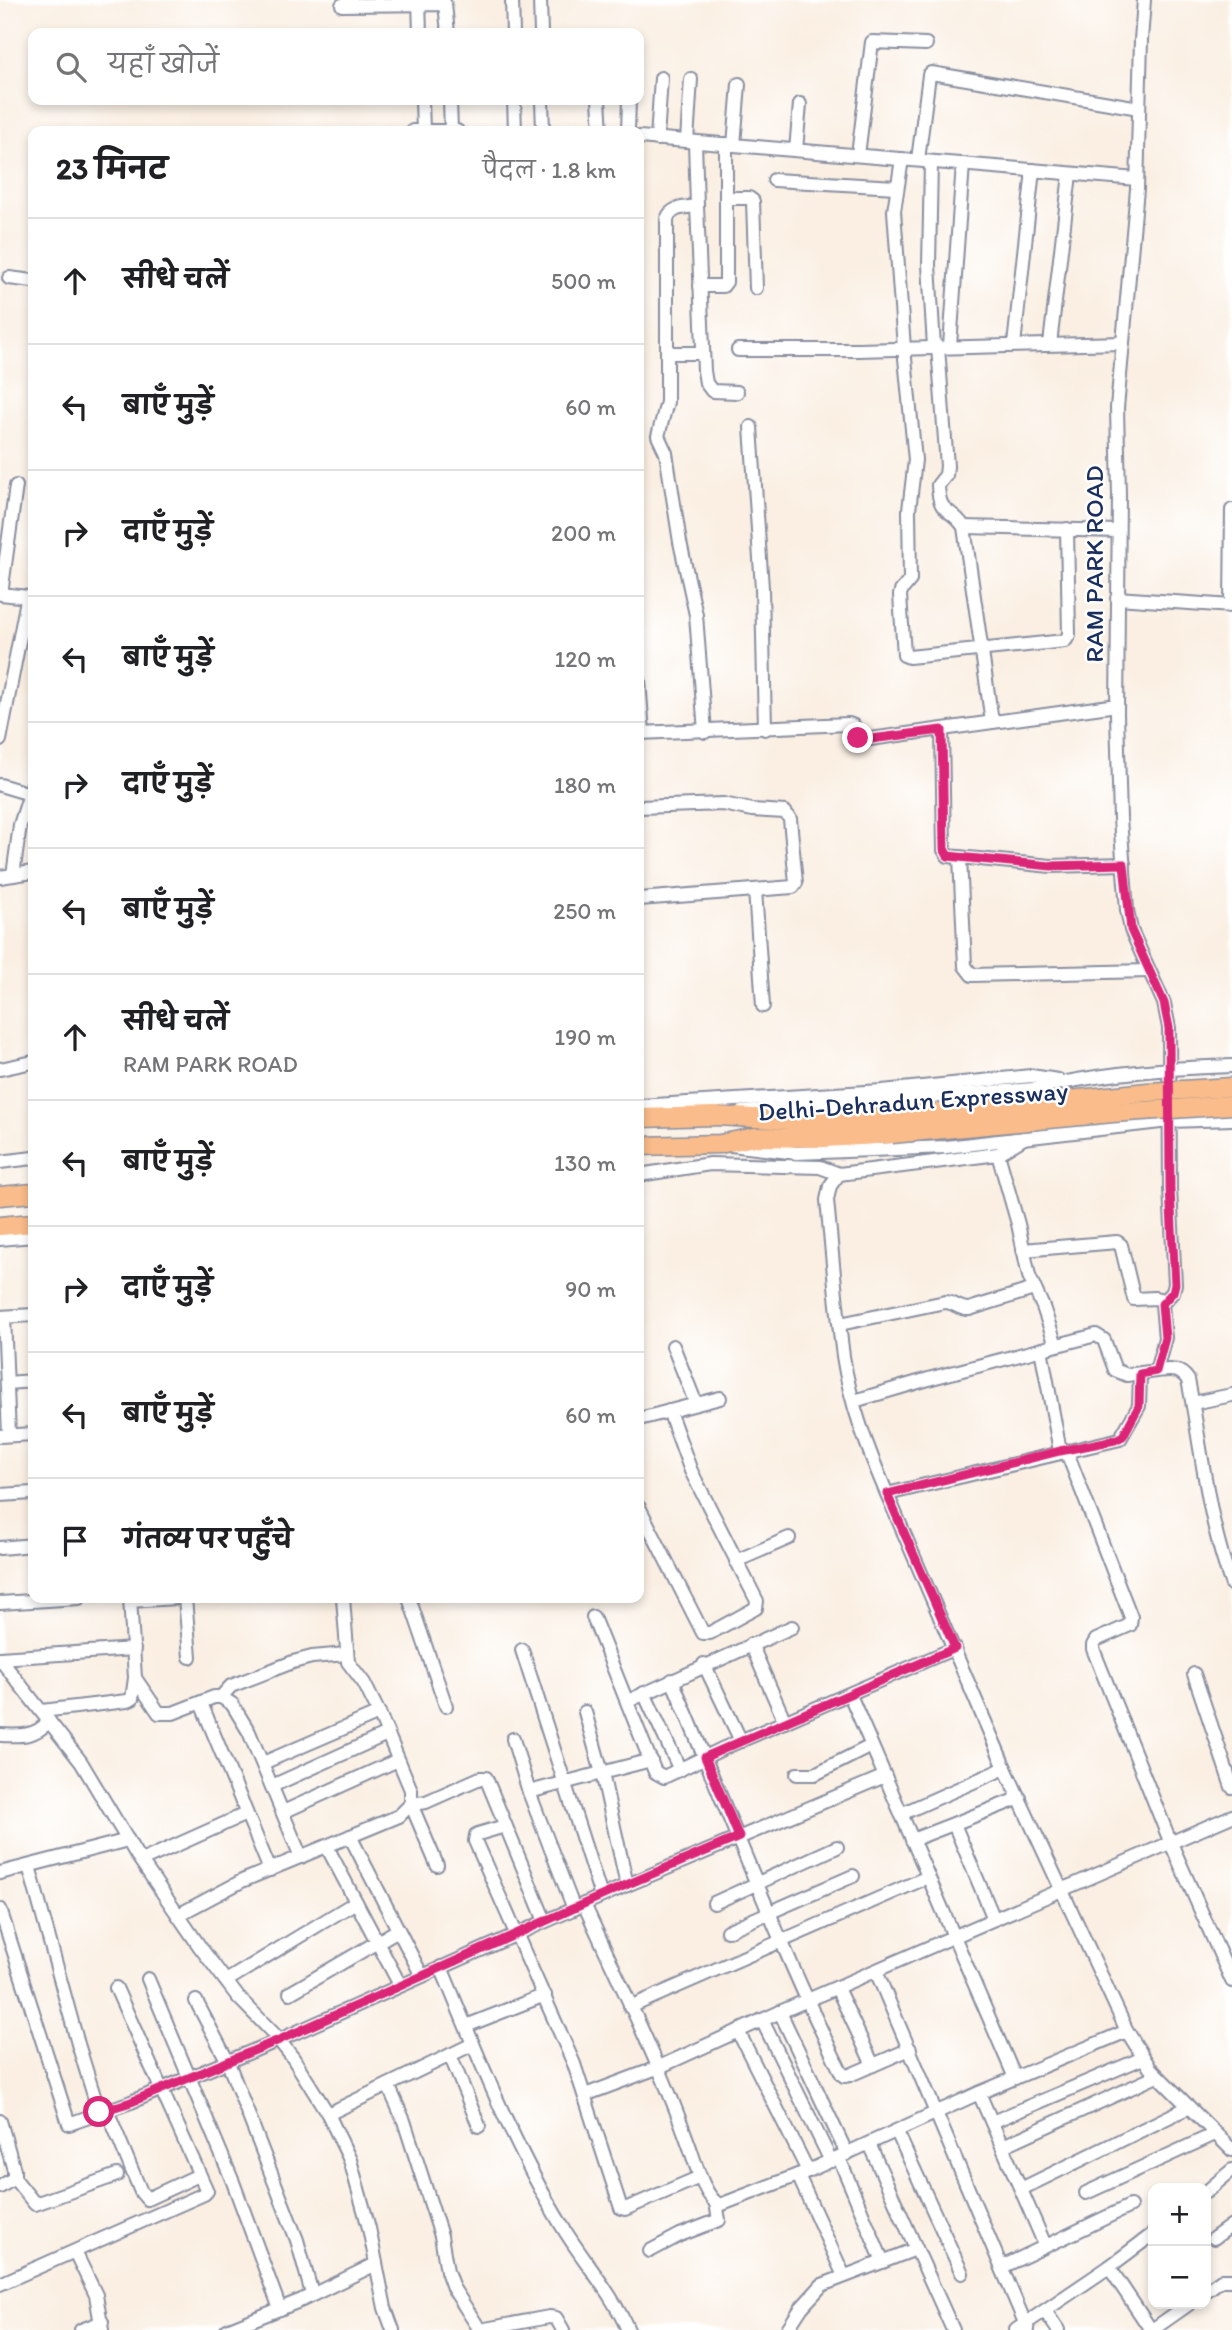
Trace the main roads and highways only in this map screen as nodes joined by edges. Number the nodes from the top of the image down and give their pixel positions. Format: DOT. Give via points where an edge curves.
graph roads {
  1 [pos="1232,1087"];
  2 [pos="1232,1105"];
  3 [pos="644,1118"];
  4 [pos="890,1126"];
  5 [pos="644,1146"];
  6 [pos="28,1193"];
  7 [pos="0,1196"];
  8 [pos="28,1223"];
  9 [pos="0,1226"];
  1 -- 4 [label="highway, Delhi-Dehradun Expressway, bridge" via="1116,1095"];
  2 -- 4 [label="highway, Delhi-Dehradun Expressway, bridge"];
  3 -- 4 [label="highway, Delhi-Dehradun Expressway" via="716,1116"];
  4 -- 5 [label="highway, Delhi-Dehradun Expressway" via="825,1138 754,1137 720,1144"];
  6 -- 7 [label="highway"];
  8 -- 9 [label="highway"];
}
